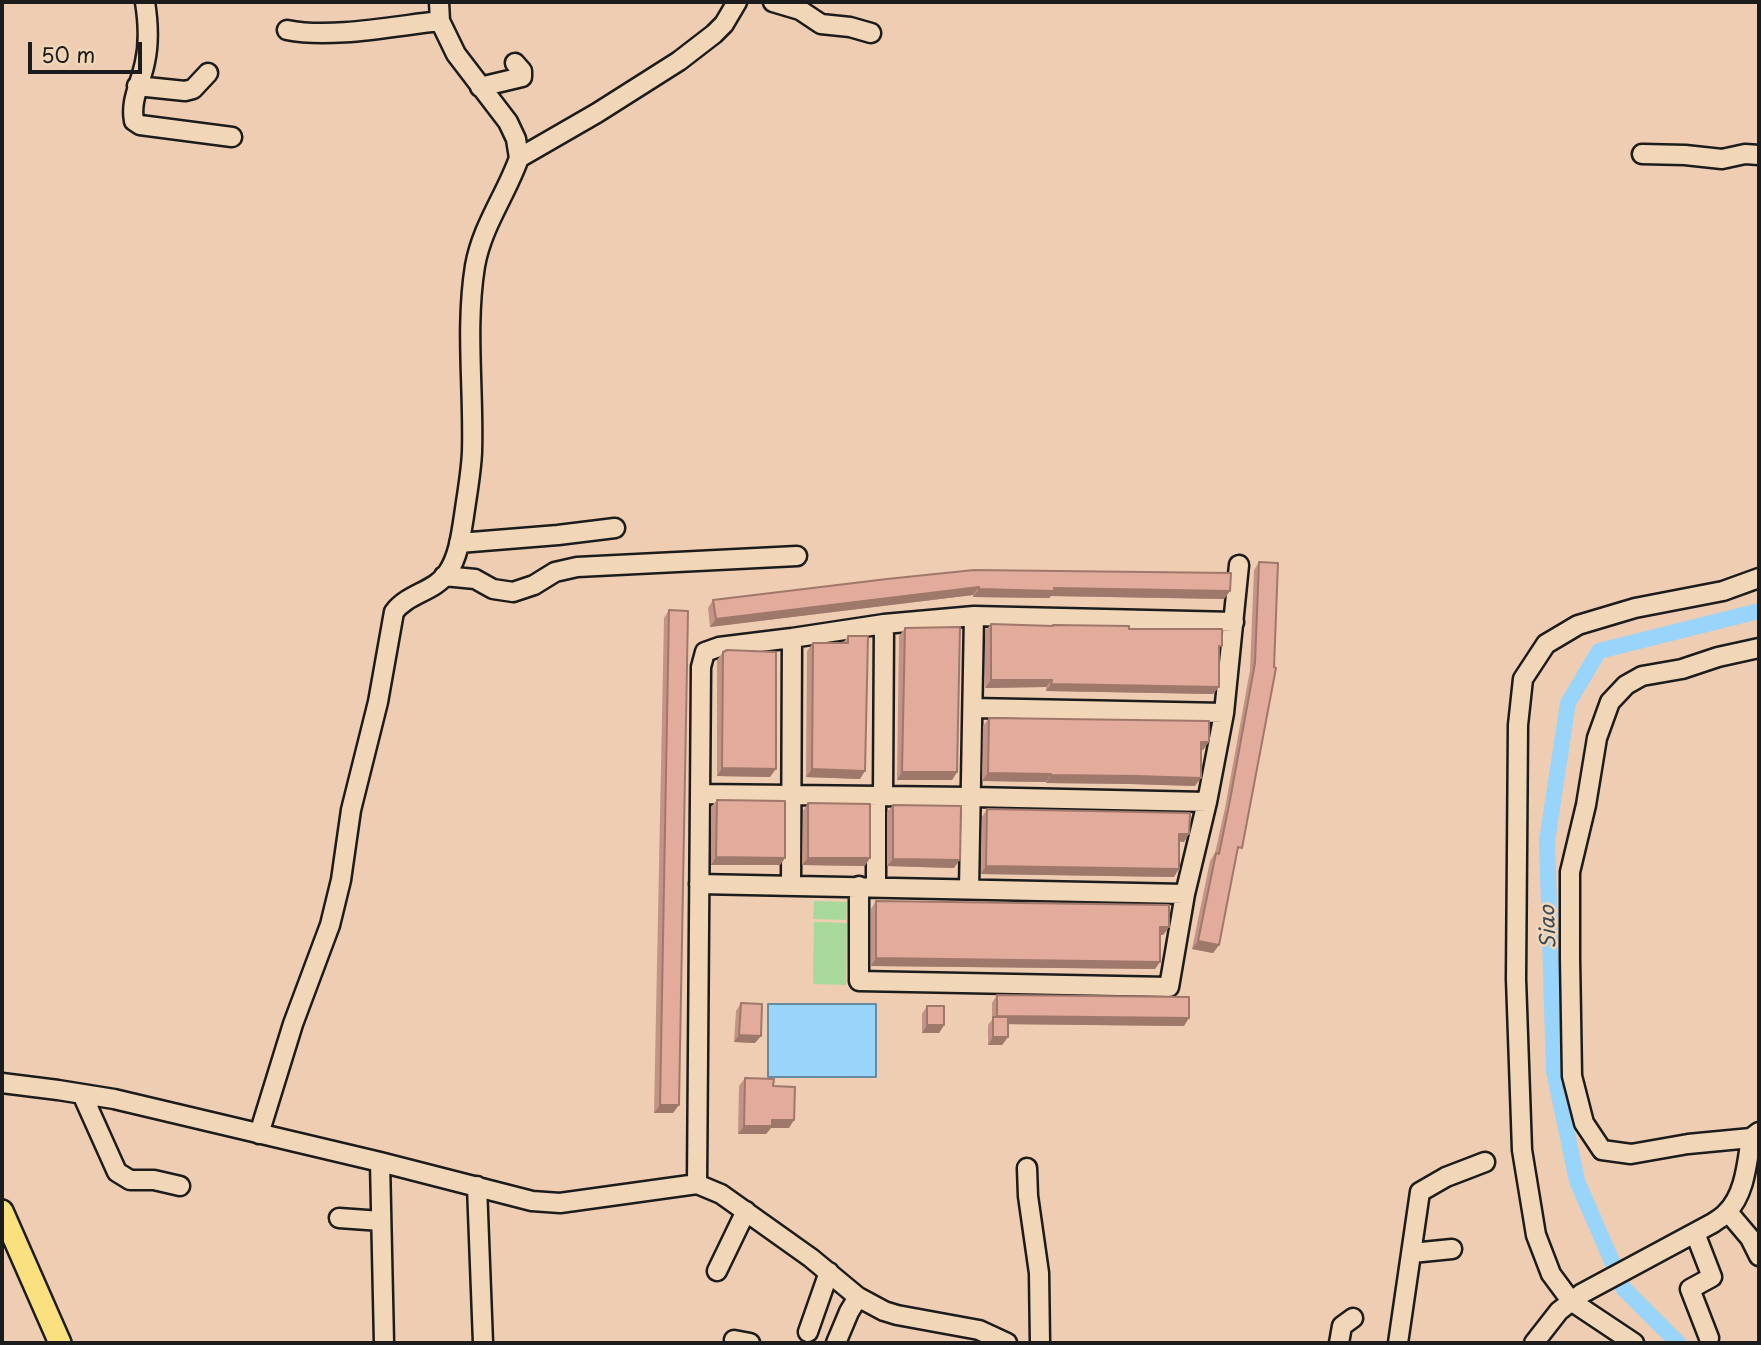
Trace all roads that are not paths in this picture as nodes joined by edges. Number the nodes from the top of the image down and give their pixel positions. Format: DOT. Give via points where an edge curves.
graph roads {
  1 [pos="145,2"];
  2 [pos="439,2"];
  3 [pos="737,2"];
  4 [pos="773,2"];
  5 [pos="440,21"];
  6 [pos="287,30"];
  7 [pos="871,33"];
  8 [pos="515,62"];
  9 [pos="208,73"];
  10 [pos="137,86"];
  11 [pos="480,87"];
  12 [pos="232,137"];
  13 [pos="1642,154"];
  14 [pos="1759,155"];
  15 [pos="519,158"];
  16 [pos="615,528"];
  17 [pos="459,543"];
  18 [pos="797,556"];
  19 [pos="1239,565"];
  20 [pos="444,576"];
  21 [pos="1759,578"];
  22 [pos="974,616"];
  23 [pos="1234,622"];
  24 [pos="884,624"];
  25 [pos="792,638"];
  26 [pos="1759,648"];
  27 [pos="973,708"];
  28 [pos="1224,713"];
  29 [pos="700,794"];
  30 [pos="792,796"];
  31 [pos="879,796"];
  32 [pos="971,797"];
  33 [pos="1206,802"];
  34 [pos="699,884"];
  35 [pos="791,885"];
  36 [pos="868,887"];
  37 [pos="970,889"];
  38 [pos="1185,894"];
  39 [pos="2,1083"];
  40 [pos="82,1094"];
  41 [pos="259,1134"];
  42 [pos="1755,1135"];
  43 [pos="380,1162"];
  44 [pos="1485,1162"];
  45 [pos="1027,1168"];
  46 [pos="697,1184"];
  47 [pos="180,1186"];
  48 [pos="477,1186"];
  49 [pos="2,1211"];
  50 [pos="746,1211"];
  51 [pos="1728,1212"];
  52 [pos="339,1217"];
  53 [pos="382,1221"];
  54 [pos="1695,1233"];
  55 [pos="1452,1249"];
  56 [pos="1412,1254"];
  57 [pos="1759,1256"];
  58 [pos="717,1271"];
  59 [pos="830,1272"];
  60 [pos="858,1297"];
  61 [pos="1576,1298"];
  62 [pos="1353,1318"];
  63 [pos="808,1332"];
  64 [pos="1709,1338"];
  65 [pos="60,1343"];
  66 [pos="384,1343"];
  67 [pos="483,1343"];
  68 [pos="836,1343"];
  69 [pos="1007,1343"];
  70 [pos="1041,1343"];
  71 [pos="1339,1343"];
  72 [pos="1398,1343"];
  73 [pos="1534,1343"];
  74 [pos="1634,1343"];
  1 -- 10 [label="street" via="147,44"];
  2 -- 5 [label="street"];
  3 -- 15 [label="street" via="724,24 679,61"];
  4 -- 7 [label="street" via="800,10 821,24"];
  5 -- 6 [label="street" via="323,33"];
  5 -- 11 [label="street"];
  8 -- 11 [label="street" via="522,77"];
  9 -- 10 [label="street" via="185,91"];
  10 -- 12 [label="street" via="132,111 140,125"];
  11 -- 15 [label="street" via="508,122"];
  13 -- 14 [label="street" via="1722,159"];
  15 -- 17 [label="street" via="483,236 475,265 471,463"];
  16 -- 17 [label="street"];
  17 -- 20 [label="street"];
  18 -- 20 [label="street" via="577,567 513,592 493,589 475,579"];
  19 -- 23 [label="street"];
  20 -- 41 [label="street" via="394,612 330,925"];
  21 -- 61 [label="street" via="1723,591 1634,608 1578,625 1546,644 1523,678 1518,725 1516,966 1522,1150 1536,1235 1551,1274"];
  22 -- 23 [label="street"];
  22 -- 24 [label="street"];
  22 -- 27 [label="street"];
  23 -- 28 [label="street"];
  24 -- 25 [label="street"];
  24 -- 31 [label="street"];
  25 -- 29 [label="street" via="705,652"];
  25 -- 30 [label="street"];
  26 -- 42 [label="street" via="1642,676 1610,702 1597,738 1570,872 1572,1076 1584,1123 1602,1150 1631,1154"];
  27 -- 28 [label="street"];
  27 -- 32 [label="street"];
  28 -- 33 [label="street"];
  29 -- 30 [label="street"];
  29 -- 34 [label="street"];
  30 -- 31 [label="street"];
  30 -- 35 [label="street"];
  31 -- 32 [label="street"];
  31 -- 36 [label="street"];
  32 -- 33 [label="street"];
  32 -- 37 [label="street"];
  33 -- 38 [label="street"];
  34 -- 35 [label="street"];
  34 -- 46 [label="street"];
  35 -- 36 [label="street"];
  36 -- 37 [label="street"];
  36 -- 38 [label="street" via="859,981 1169,986"];
  37 -- 38 [label="street"];
  39 -- 40 [label="street"];
  40 -- 41 [label="street"];
  40 -- 47 [label="street" via="117,1172 130,1180"];
  41 -- 43 [label="street"];
  42 -- 51 [label="street" via="1739,1194"];
  43 -- 48 [label="street"];
  43 -- 53 [label="street"];
  44 -- 56 [label="street" via="1420,1192"];
  45 -- 70 [label="street" via="1039,1273"];
  46 -- 48 [label="street" via="560,1203 532,1201"];
  46 -- 50 [label="street"];
  48 -- 67 [label="street"];
  49 -- 65 [label="main road"];
  50 -- 58 [label="street"];
  50 -- 59 [label="street"];
  51 -- 54 [label="street"];
  51 -- 57 [label="street"];
  52 -- 53 [label="street"];
  53 -- 66 [label="street"];
  54 -- 61 [label="street"];
  54 -- 64 [label="street" via="1712,1277 1690,1289"];
  55 -- 56 [label="street"];
  56 -- 72 [label="street"];
  59 -- 60 [label="street"];
  59 -- 63 [label="street"];
  60 -- 68 [label="street"];
  60 -- 69 [label="street" via="884,1311 979,1330"];
  61 -- 73 [label="street" via="1559,1311"];
  61 -- 74 [label="street"];
  62 -- 71 [label="street" via="1342,1326"];
}
